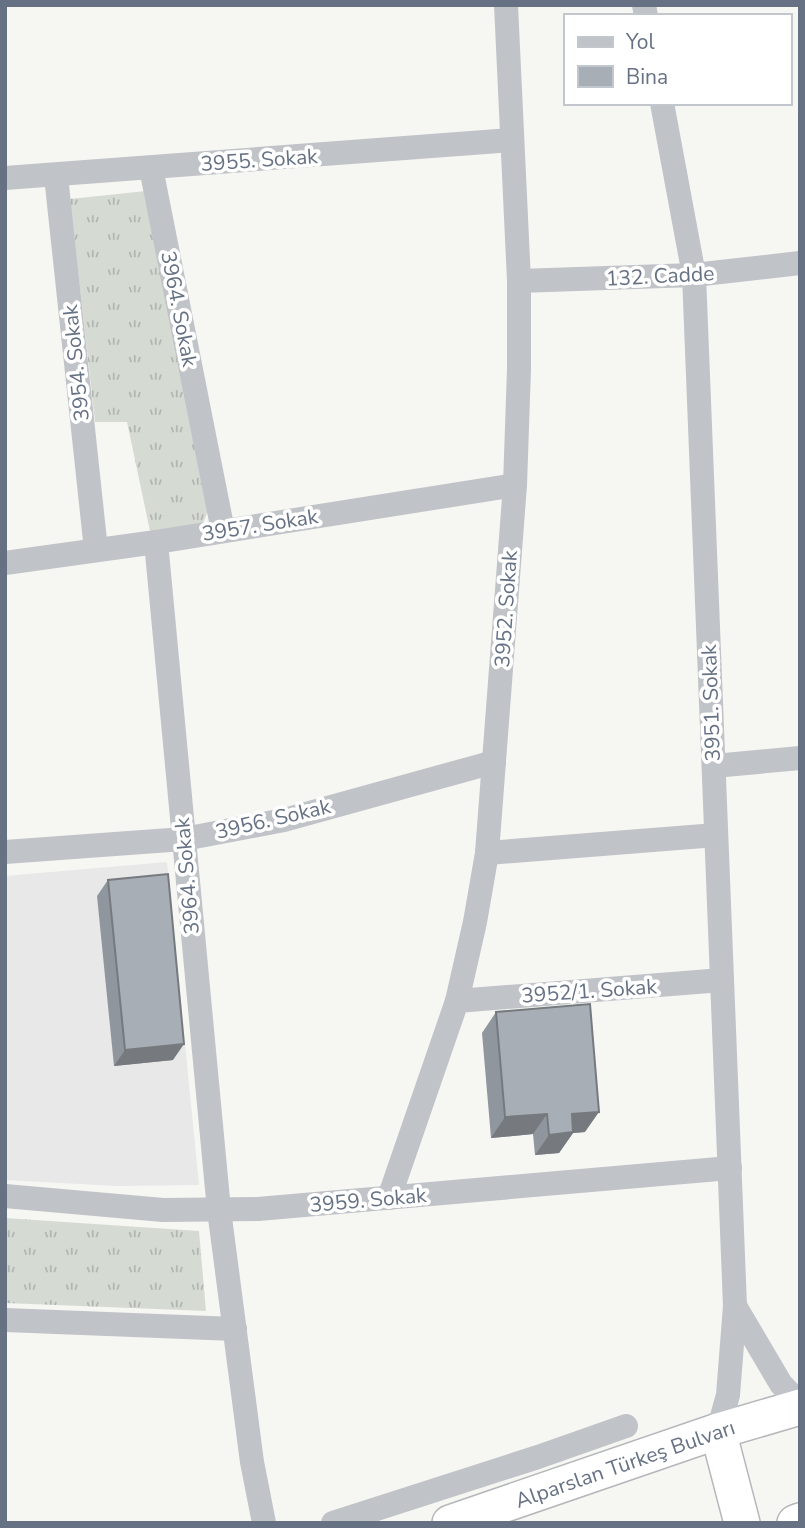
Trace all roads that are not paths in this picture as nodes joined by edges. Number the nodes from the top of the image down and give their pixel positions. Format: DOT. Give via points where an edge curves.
graph roads {
  1 [pos="506,5"];
  2 [pos="662,105"];
  3 [pos="512,140"];
  4 [pos="151,168"];
  5 [pos="56,176"];
  6 [pos="5,178"];
  7 [pos="800,263"];
  8 [pos="694,275"];
  9 [pos="519,281"];
  10 [pos="515,485"];
  11 [pos="223,531"];
  12 [pos="156,542"];
  13 [pos="96,550"];
  14 [pos="5,563"];
  15 [pos="800,758"];
  16 [pos="494,762"];
  17 [pos="713,766"];
  18 [pos="716,835"];
  19 [pos="184,839"];
  20 [pos="5,852"];
  21 [pos="487,853"];
  22 [pos="722,981"];
  23 [pos="457,1001"];
  24 [pos="730,1168"];
  25 [pos="5,1196"];
  26 [pos="390,1198"];
  27 [pos="219,1210"];
  28 [pos="735,1306"];
  29 [pos="5,1320"];
  30 [pos="235,1329"];
  31 [pos="800,1405"];
  32 [pos="626,1426"];
  33 [pos="718,1431"];
  34 [pos="264,1523"];
  35 [pos="333,1523"];
  36 [pos="450,1523"];
  37 [pos="741,1523"];
  1 -- 3 [label="street, 3952. Sokak"];
  2 -- 8 [label="street, 3951. Sokak"];
  3 -- 4 [label="street, 3955. Sokak"];
  3 -- 9 [label="street, 3952. Sokak"];
  4 -- 5 [label="street, 3955. Sokak"];
  4 -- 11 [label="street, 3964. Sokak"];
  5 -- 6 [label="street, 3955. Sokak"];
  5 -- 13 [label="street, 3954. Sokak"];
  7 -- 8 [label="street, 132. Cadde"];
  8 -- 9 [label="street, 132. Cadde"];
  8 -- 17 [label="street, 3951. Sokak"];
  9 -- 10 [label="street, 3952. Sokak"];
  10 -- 11 [label="street, 3957. Sokak"];
  10 -- 16 [label="street, 3952. Sokak"];
  11 -- 12 [label="street, 3957. Sokak"];
  12 -- 13 [label="street, 3957. Sokak"];
  12 -- 19 [label="street, 3964. Sokak"];
  13 -- 14 [label="street, 3957. Sokak"];
  15 -- 17 [label="street"];
  16 -- 19 [label="street, 3956. Sokak" via="284,820"];
  16 -- 21 [label="street, 3952. Sokak"];
  17 -- 18 [label="street, 3951. Sokak"];
  18 -- 21 [label="street"];
  18 -- 22 [label="street, 3951. Sokak"];
  19 -- 20 [label="street, 3956. Sokak"];
  19 -- 27 [label="street, 3964. Sokak"];
  21 -- 23 [label="street, 3952. Sokak"];
  22 -- 23 [label="street, 3952/1. Sokak"];
  22 -- 24 [label="street, 3951. Sokak"];
  23 -- 26 [label="street, 3952. Sokak"];
  24 -- 26 [label="street, 3959. Sokak"];
  24 -- 28 [label="street, 3951. Sokak"];
  25 -- 27 [label="street, 3959. Sokak" via="163,1210"];
  26 -- 27 [label="street, 3959. Sokak"];
  27 -- 30 [label="street, 3964. Sokak"];
  28 -- 31 [label="street, 3951. Sokak" via="781,1384"];
  28 -- 33 [label="street, 3951. Sokak" via="727,1395"];
  29 -- 30 [label="street"];
  30 -- 34 [label="street, 3964. Sokak"];
  31 -- 33 [label="highway, Alparslan Türkeş Bulvarı"];
  32 -- 35 [label="street"];
  33 -- 36 [label="highway, Alparslan Türkeş Bulvarı"];
  33 -- 37 [label="highway"];
}
